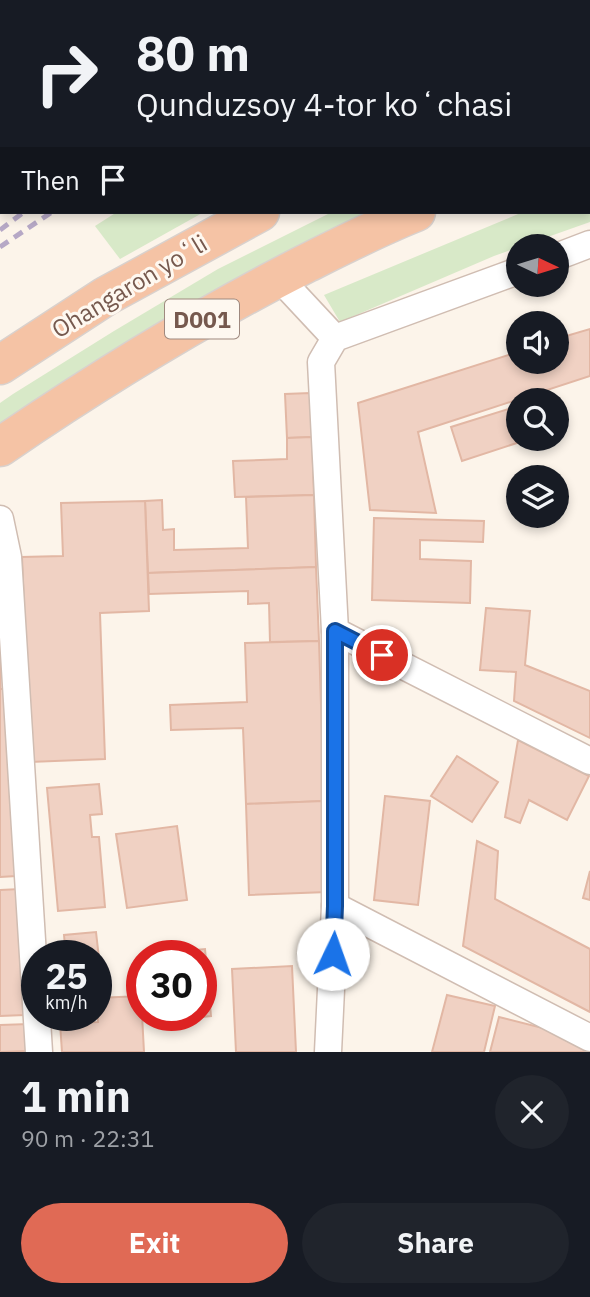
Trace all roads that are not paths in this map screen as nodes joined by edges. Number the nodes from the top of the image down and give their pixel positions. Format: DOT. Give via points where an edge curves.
graph roads {
  1 [pos="256,214"];
  2 [pos="412,214"];
  3 [pos="590,244"];
  4 [pos="569,252"];
  5 [pos="506,275"];
  6 [pos="279,278"];
  7 [pos="335,338"];
  8 [pos="0,365"];
  9 [pos="0,447"];
  10 [pos="0,519"];
  11 [pos="335,631"];
  12 [pos="590,761"];
  13 [pos="335,906"];
  14 [pos="590,1038"];
  15 [pos="39,1052"];
  16 [pos="328,1052"];
  1 -- 8 [label="highway, Ohangaron yoʻli / D001" via="106,296"];
  2 -- 6 [label="highway, D001"];
  3 -- 4 [label="street"];
  5 -- 7 [label="street"];
  6 -- 7 [label="street"];
  6 -- 9 [label="highway, D001" via="147,352"];
  7 -- 11 [label="street" via="321,362"];
  10 -- 15 [label="street" via="8,557"];
  11 -- 12 [label="street"];
  11 -- 13 [label="street"];
  13 -- 14 [label="street"];
  13 -- 16 [label="street"];
}
